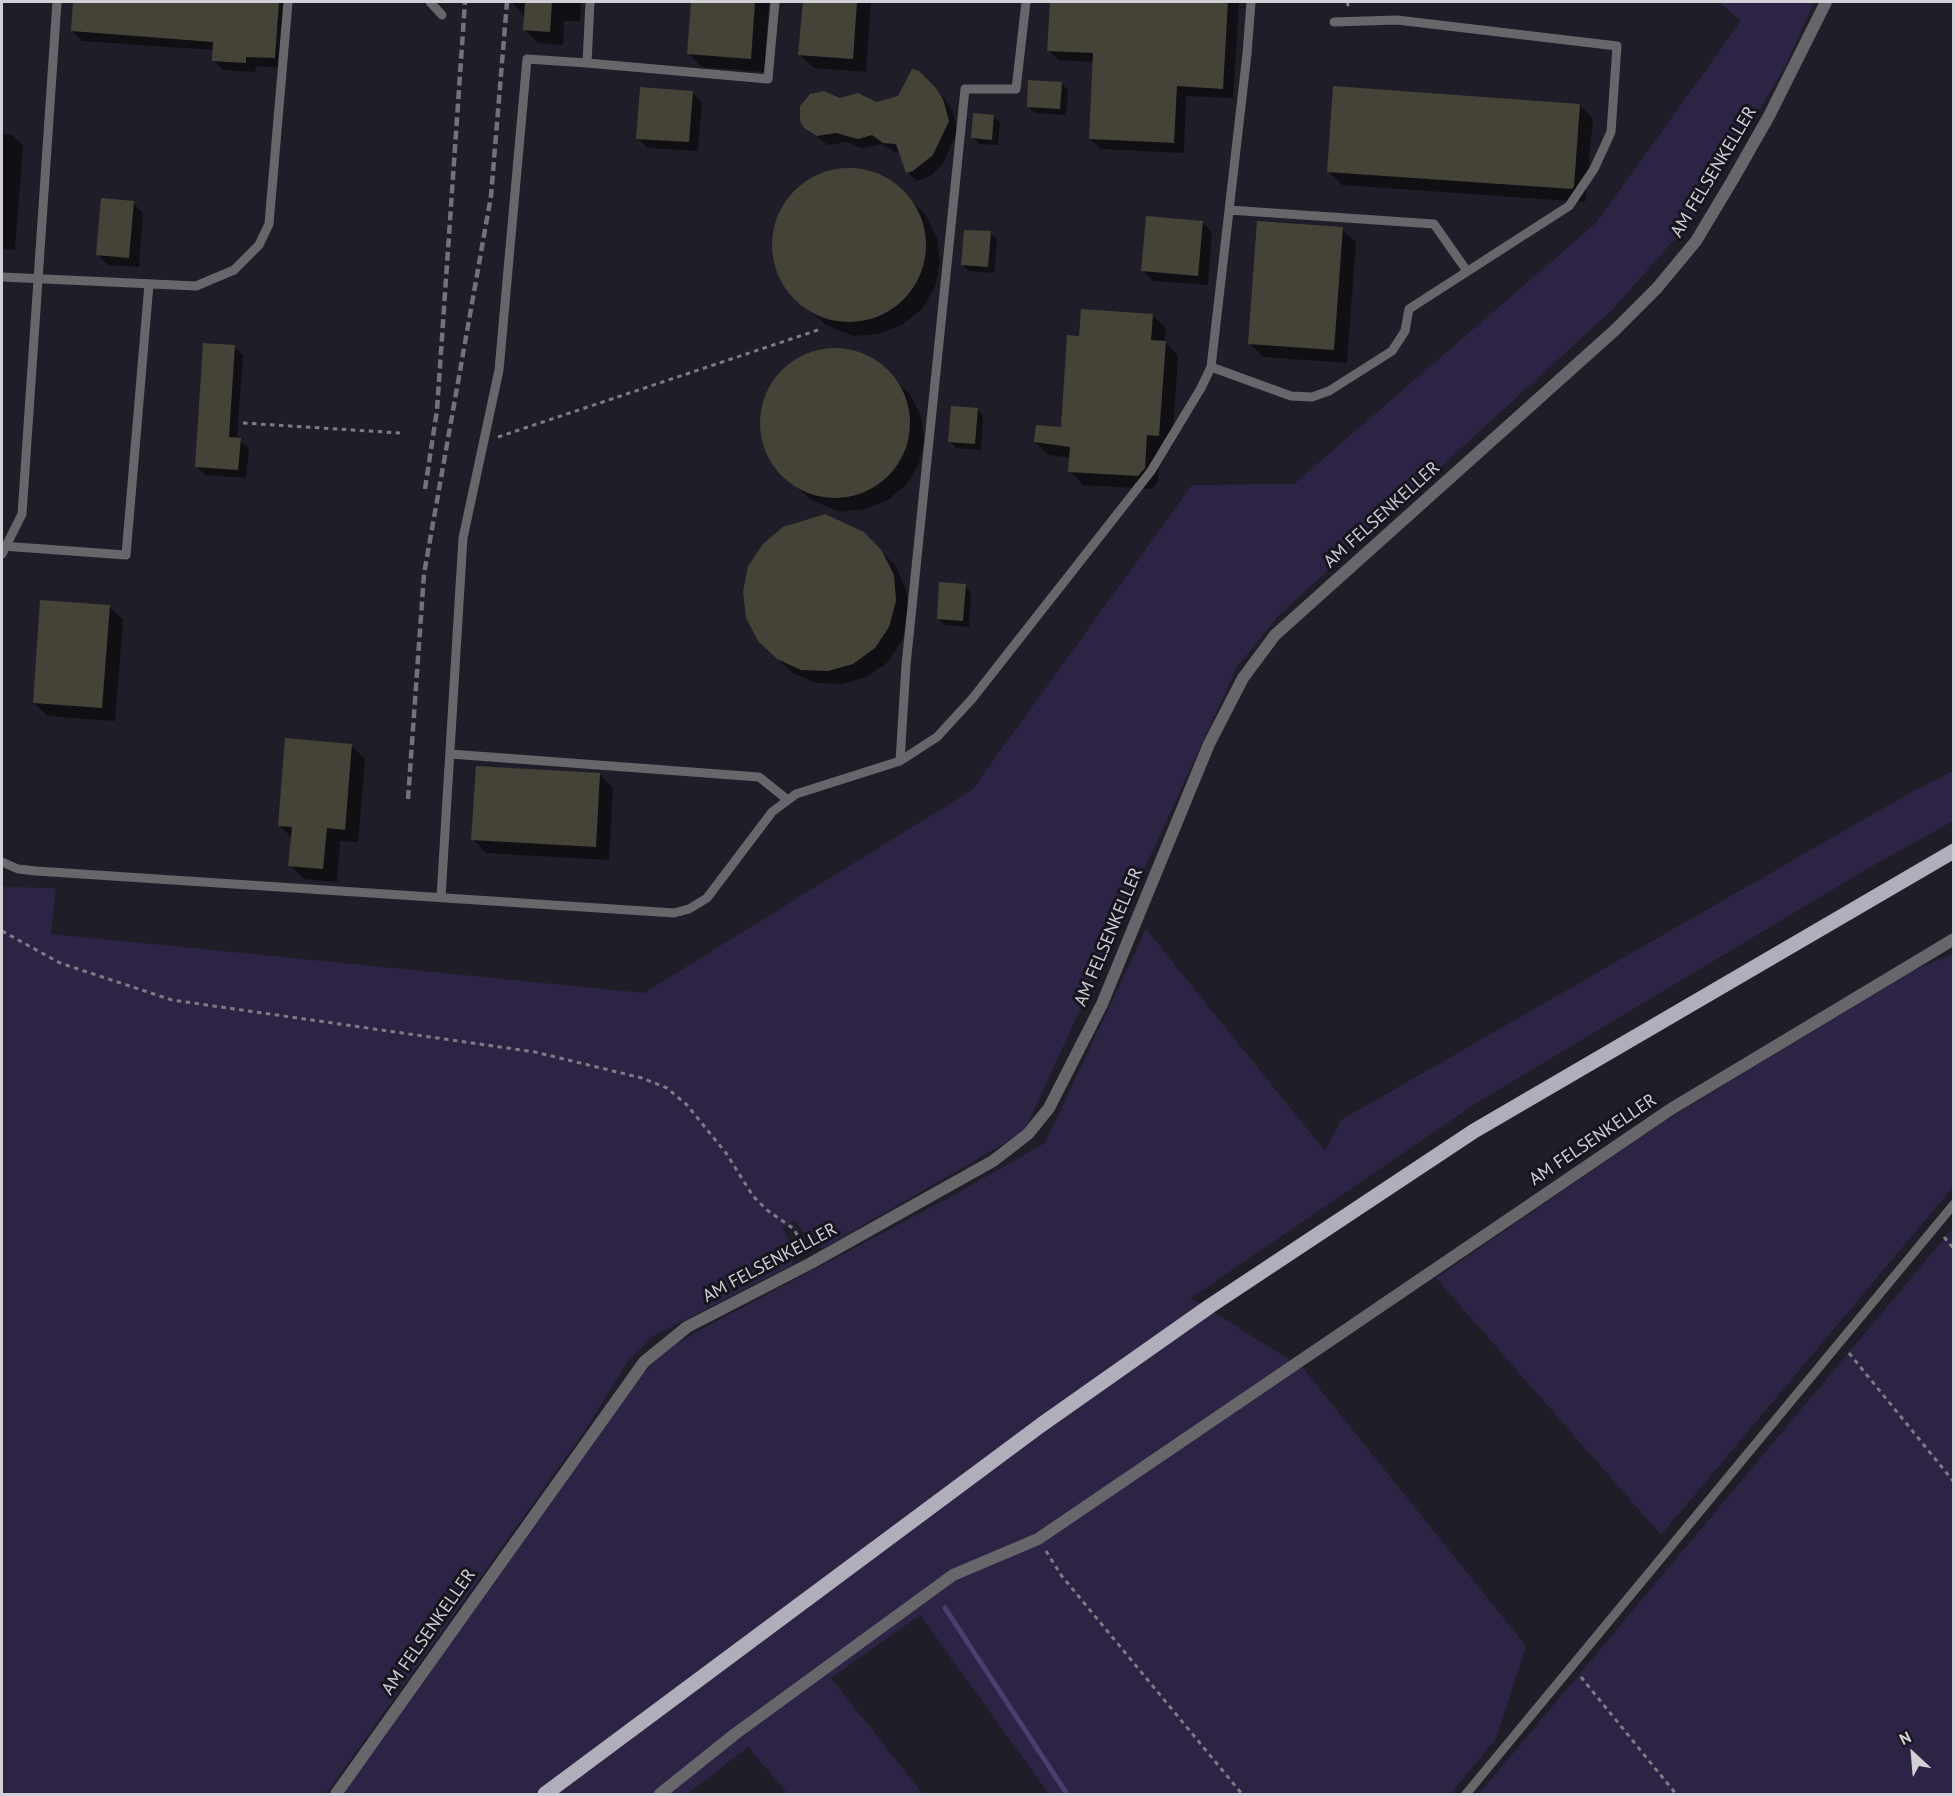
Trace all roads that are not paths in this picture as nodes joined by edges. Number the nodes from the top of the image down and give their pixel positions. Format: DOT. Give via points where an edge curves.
graph roads {
  1 [pos="57,2"];
  2 [pos="288,2"];
  3 [pos="430,2"];
  4 [pos="591,2"];
  5 [pos="775,2"];
  6 [pos="1026,2"];
  7 [pos="1251,2"];
  8 [pos="1826,2"];
  9 [pos="442,15"];
  10 [pos="1334,22"];
  11 [pos="587,63"];
  12 [pos="1229,210"];
  13 [pos="1467,271"];
  14 [pos="2,277"];
  15 [pos="38,280"];
  16 [pos="149,284"];
  17 [pos="1210,367"];
  18 [pos="2,549"];
  19 [pos="450,754"];
  20 [pos="900,761"];
  21 [pos="788,800"];
  22 [pos="1953,851"];
  23 [pos="2,862"];
  24 [pos="441,897"];
  25 [pos="1953,939"];
  26 [pos="1953,1204"];
  27 [pos="336,1794"];
  28 [pos="545,1794"];
  29 [pos="660,1794"];
  30 [pos="1466,1794"];
  1 -- 15 [label="lane"];
  2 -- 16 [label="lane" via="273,200 269,224 259,245 234,270 196,286"];
  3 -- 9 [label="lane"];
  4 -- 11 [label="lane"];
  5 -- 11 [label="lane" via="768,79"];
  6 -- 20 [label="lane" via="1016,89 965,89"];
  7 -- 12 [label="lane"];
  8 -- 27 [label="street, AM FELSENKELLER" via="1732,181 1696,241 1657,288 1616,330 1275,635 1243,678 1209,744 1102,1004 1049,1108 1028,1134 993,1161 687,1327 644,1362"];
  10 -- 13 [label="lane" via="1397,20 1617,46 1611,132 1594,169 1569,206"];
  11 -- 19 [label="lane" via="527,59 499,370 463,538"];
  12 -- 13 [label="lane" via="1434,224"];
  12 -- 17 [label="lane"];
  13 -- 17 [label="lane" via="1409,309 1405,331 1392,351 1312,397 1291,396"];
  14 -- 15 [label="lane"];
  15 -- 16 [label="lane"];
  15 -- 18 [label="lane" via="22,514"];
  16 -- 18 [label="lane" via="126,555"];
  17 -- 20 [label="lane" via="1151,471 986,681 937,737"];
  19 -- 21 [label="lane" via="759,777"];
  19 -- 24 [label="lane"];
  20 -- 21 [label="lane" via="796,794"];
  21 -- 24 [label="lane" via="772,812 708,898 689,909 674,913"];
  22 -- 28 [label="main road" via="1474,1131 1210,1306 1041,1425"];
  23 -- 24 [label="lane" via="36,871"];
  25 -- 29 [label="street, AM FELSENKELLER" via="1671,1109 1038,1539 953,1575 735,1734"];
  26 -- 30 [label="lane"];
}
